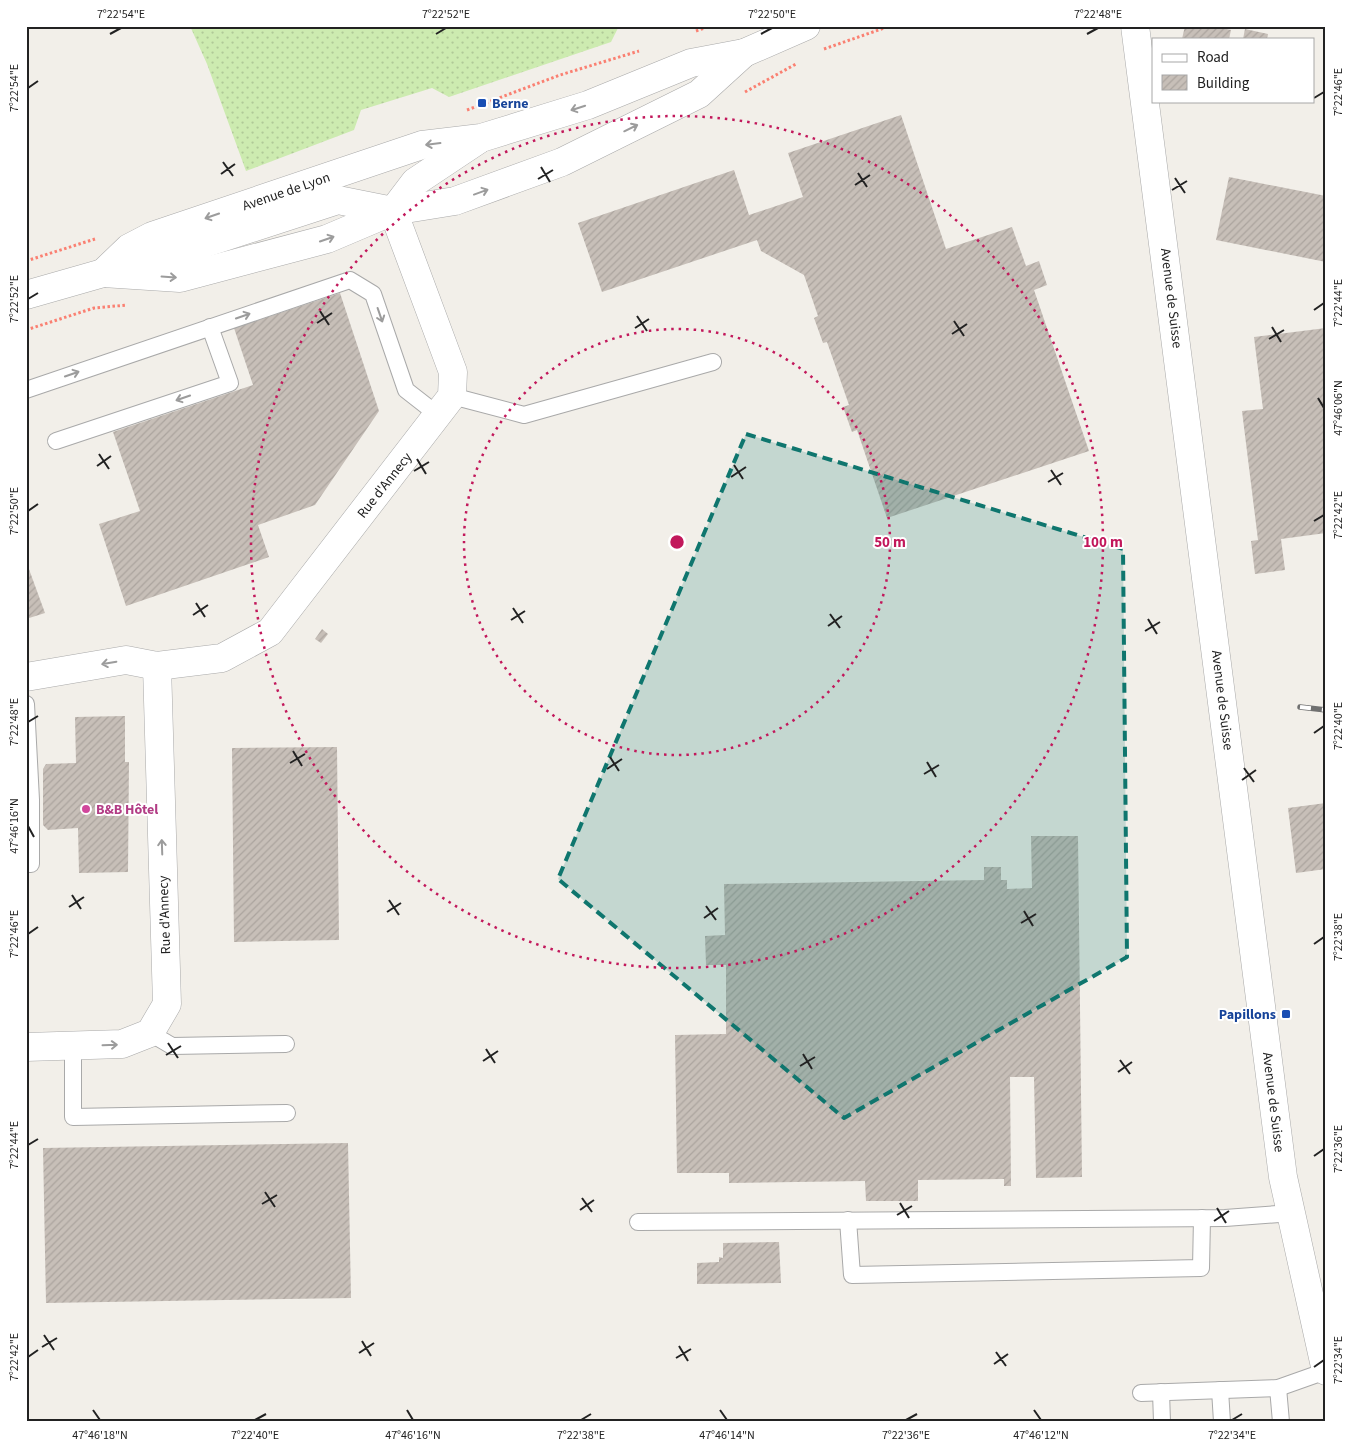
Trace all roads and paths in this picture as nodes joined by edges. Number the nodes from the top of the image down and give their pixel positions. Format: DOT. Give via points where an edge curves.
graph roads {
  1 [pos="806,26"];
  2 [pos="1135,26"];
  3 [pos="744,53"];
  4 [pos="481,138"];
  5 [pos="393,211"];
  6 [pos="103,273"];
  7 [pos="26,295"];
  8 [pos="210,328"];
  9 [pos="713,362"];
  10 [pos="26,390"];
  11 [pos="445,406"];
  12 [pos="56,441"];
  13 [pos="157,666"];
  14 [pos="26,678"];
  15 [pos="26,704"];
  16 [pos="29,800"];
  17 [pos="26,864"];
  18 [pos="150,1033"];
  19 [pos="286,1044"];
  20 [pos="73,1046"];
  21 [pos="26,1047"];
  22 [pos="287,1113"];
  23 [pos="1292,1213"];
  24 [pos="1202,1218"];
  25 [pos="848,1220"];
  26 [pos="638,1222"];
  27 [pos="1326,1371"];
  28 [pos="1278,1388"];
  29 [pos="1220,1390"];
  30 [pos="1160,1392"];
  31 [pos="1141,1393"];
  32 [pos="1162,1422"];
  33 [pos="1222,1422"];
  34 [pos="1281,1422"];
  1 -- 3 [label="street, Avenue de Lyon"];
  2 -- 23 [label="street, Avenue de Suisse" via="1281,1157"];
  3 -- 4 [label="street, Avenue de Lyon, one-way" via="691,62 588,105"];
  5 -- 3 [label="street, Avenue de Lyon, one-way" via="455,201 562,162 700,94"];
  4 -- 5 [label="street, Avenue de Lyon" via="415,182"];
  4 -- 6 [label="street, Avenue de Lyon, one-way" via="422,145 152,236 129,248"];
  5 -- 6 [label="street, Avenue de Lyon" via="327,239 180,278"];
  5 -- 11 [label="street" via="453,372"];
  6 -- 7 [label="street, Avenue de Lyon"];
  10 -- 8 [label="lane, one-way"];
  8 -- 11 [label="lane, one-way" via="350,280 373,294 406,390"];
  8 -- 12 [label="lane, one-way" via="230,383"];
  9 -- 11 [label="lane" via="524,415"];
  11 -- 13 [label="street, Rue d'Annecy" via="270,632 222,658"];
  13 -- 14 [label="street, Rue d'Annecy, one-way" via="126,660"];
  18 -- 13 [label="street, Rue d'Annecy, one-way" via="167,1004"];
  15 -- 16 [label="lane"];
  16 -- 17 [label="lane" via="31,864"];
  18 -- 19 [label="lane" via="172,1046"];
  20 -- 18 [label="street, one-way" via="122,1044"];
  20 -- 21 [label="street"];
  20 -- 22 [label="lane" via="73,1117"];
  23 -- 24 [label="lane"];
  23 -- 27 [label="street, Avenue de Suisse"];
  24 -- 25 [label="lane"];
  24 -- 25 [label="lane" via="1201,1268 852,1275"];
  25 -- 26 [label="lane"];
  27 -- 28 [label="lane"];
  28 -- 29 [label="lane"];
  28 -- 34 [label="lane"];
  29 -- 30 [label="lane"];
  29 -- 33 [label="lane"];
  30 -- 31 [label="lane"];
  30 -- 32 [label="lane"];
}
